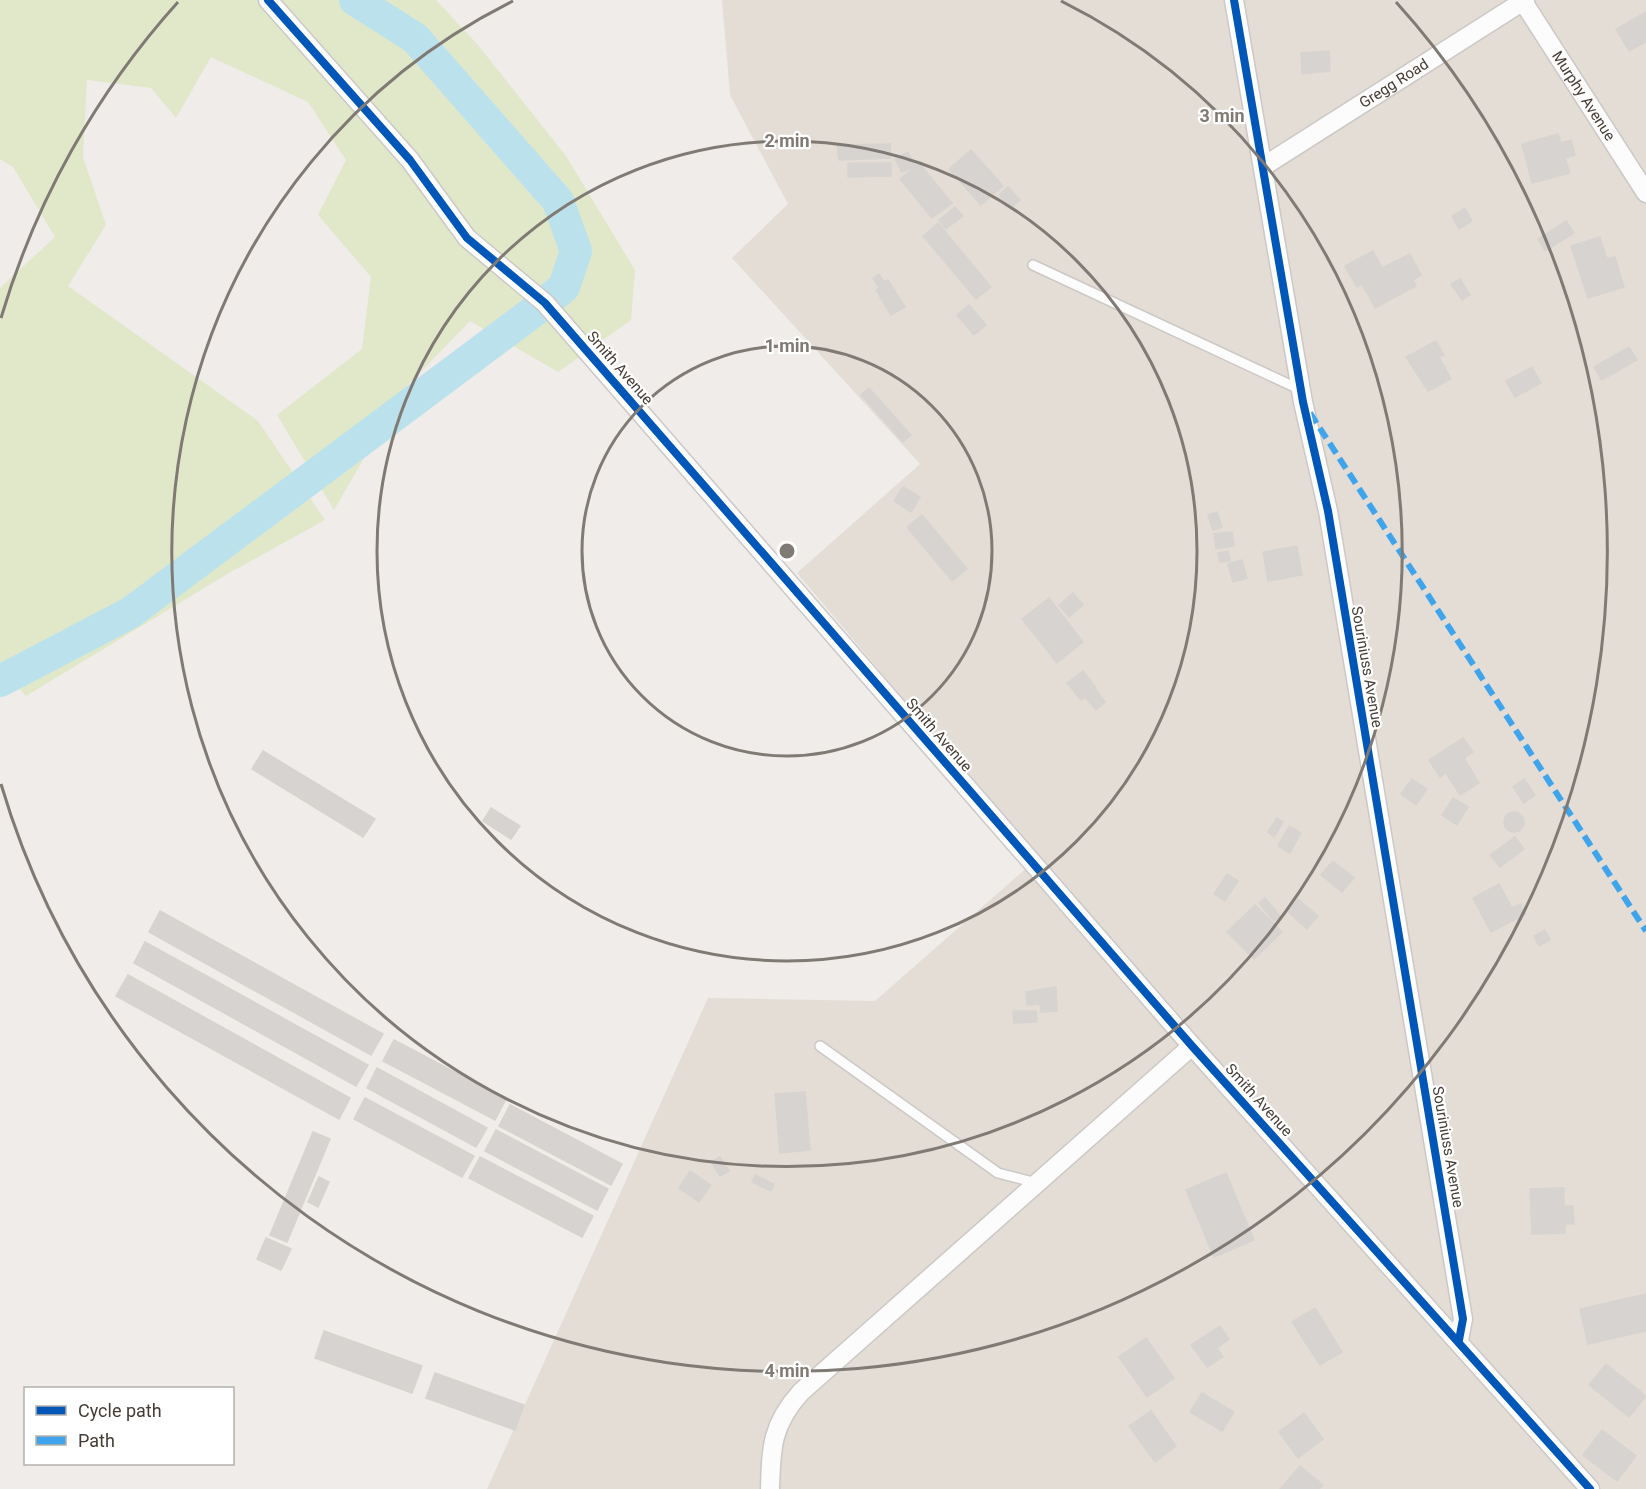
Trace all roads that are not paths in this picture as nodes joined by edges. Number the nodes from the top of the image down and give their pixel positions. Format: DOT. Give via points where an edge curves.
graph roads {
  1 [pos="268,0"];
  2 [pos="1234,0"];
  3 [pos="1523,0"];
  4 [pos="1264,166"];
  5 [pos="1646,193"];
  6 [pos="1033,265"];
  7 [pos="1301,390"];
  8 [pos="820,1046"];
  9 [pos="1192,1046"];
  10 [pos="1037,1183"];
  11 [pos="1459,1340"];
  12 [pos="770,1489"];
  13 [pos="1590,1489"];
  1 -- 9 [label="street, Smith Avenue" via="410,160 467,238 545,303"];
  2 -- 4 [label="street, Souriniuss Avenue"];
  3 -- 4 [label="street, Gregg Road"];
  3 -- 5 [label="street, Murphy Avenue"];
  4 -- 7 [label="street, Souriniuss Avenue"];
  6 -- 7 [label="lane"];
  7 -- 11 [label="street, Souriniuss Avenue" via="1328,511 1463,1319"];
  8 -- 10 [label="lane" via="998,1173"];
  9 -- 10 [label="street"];
  9 -- 11 [label="street, Smith Avenue"];
  10 -- 12 [label="street" via="801,1392 776,1425"];
  11 -- 13 [label="street, Smith Avenue"];
}
